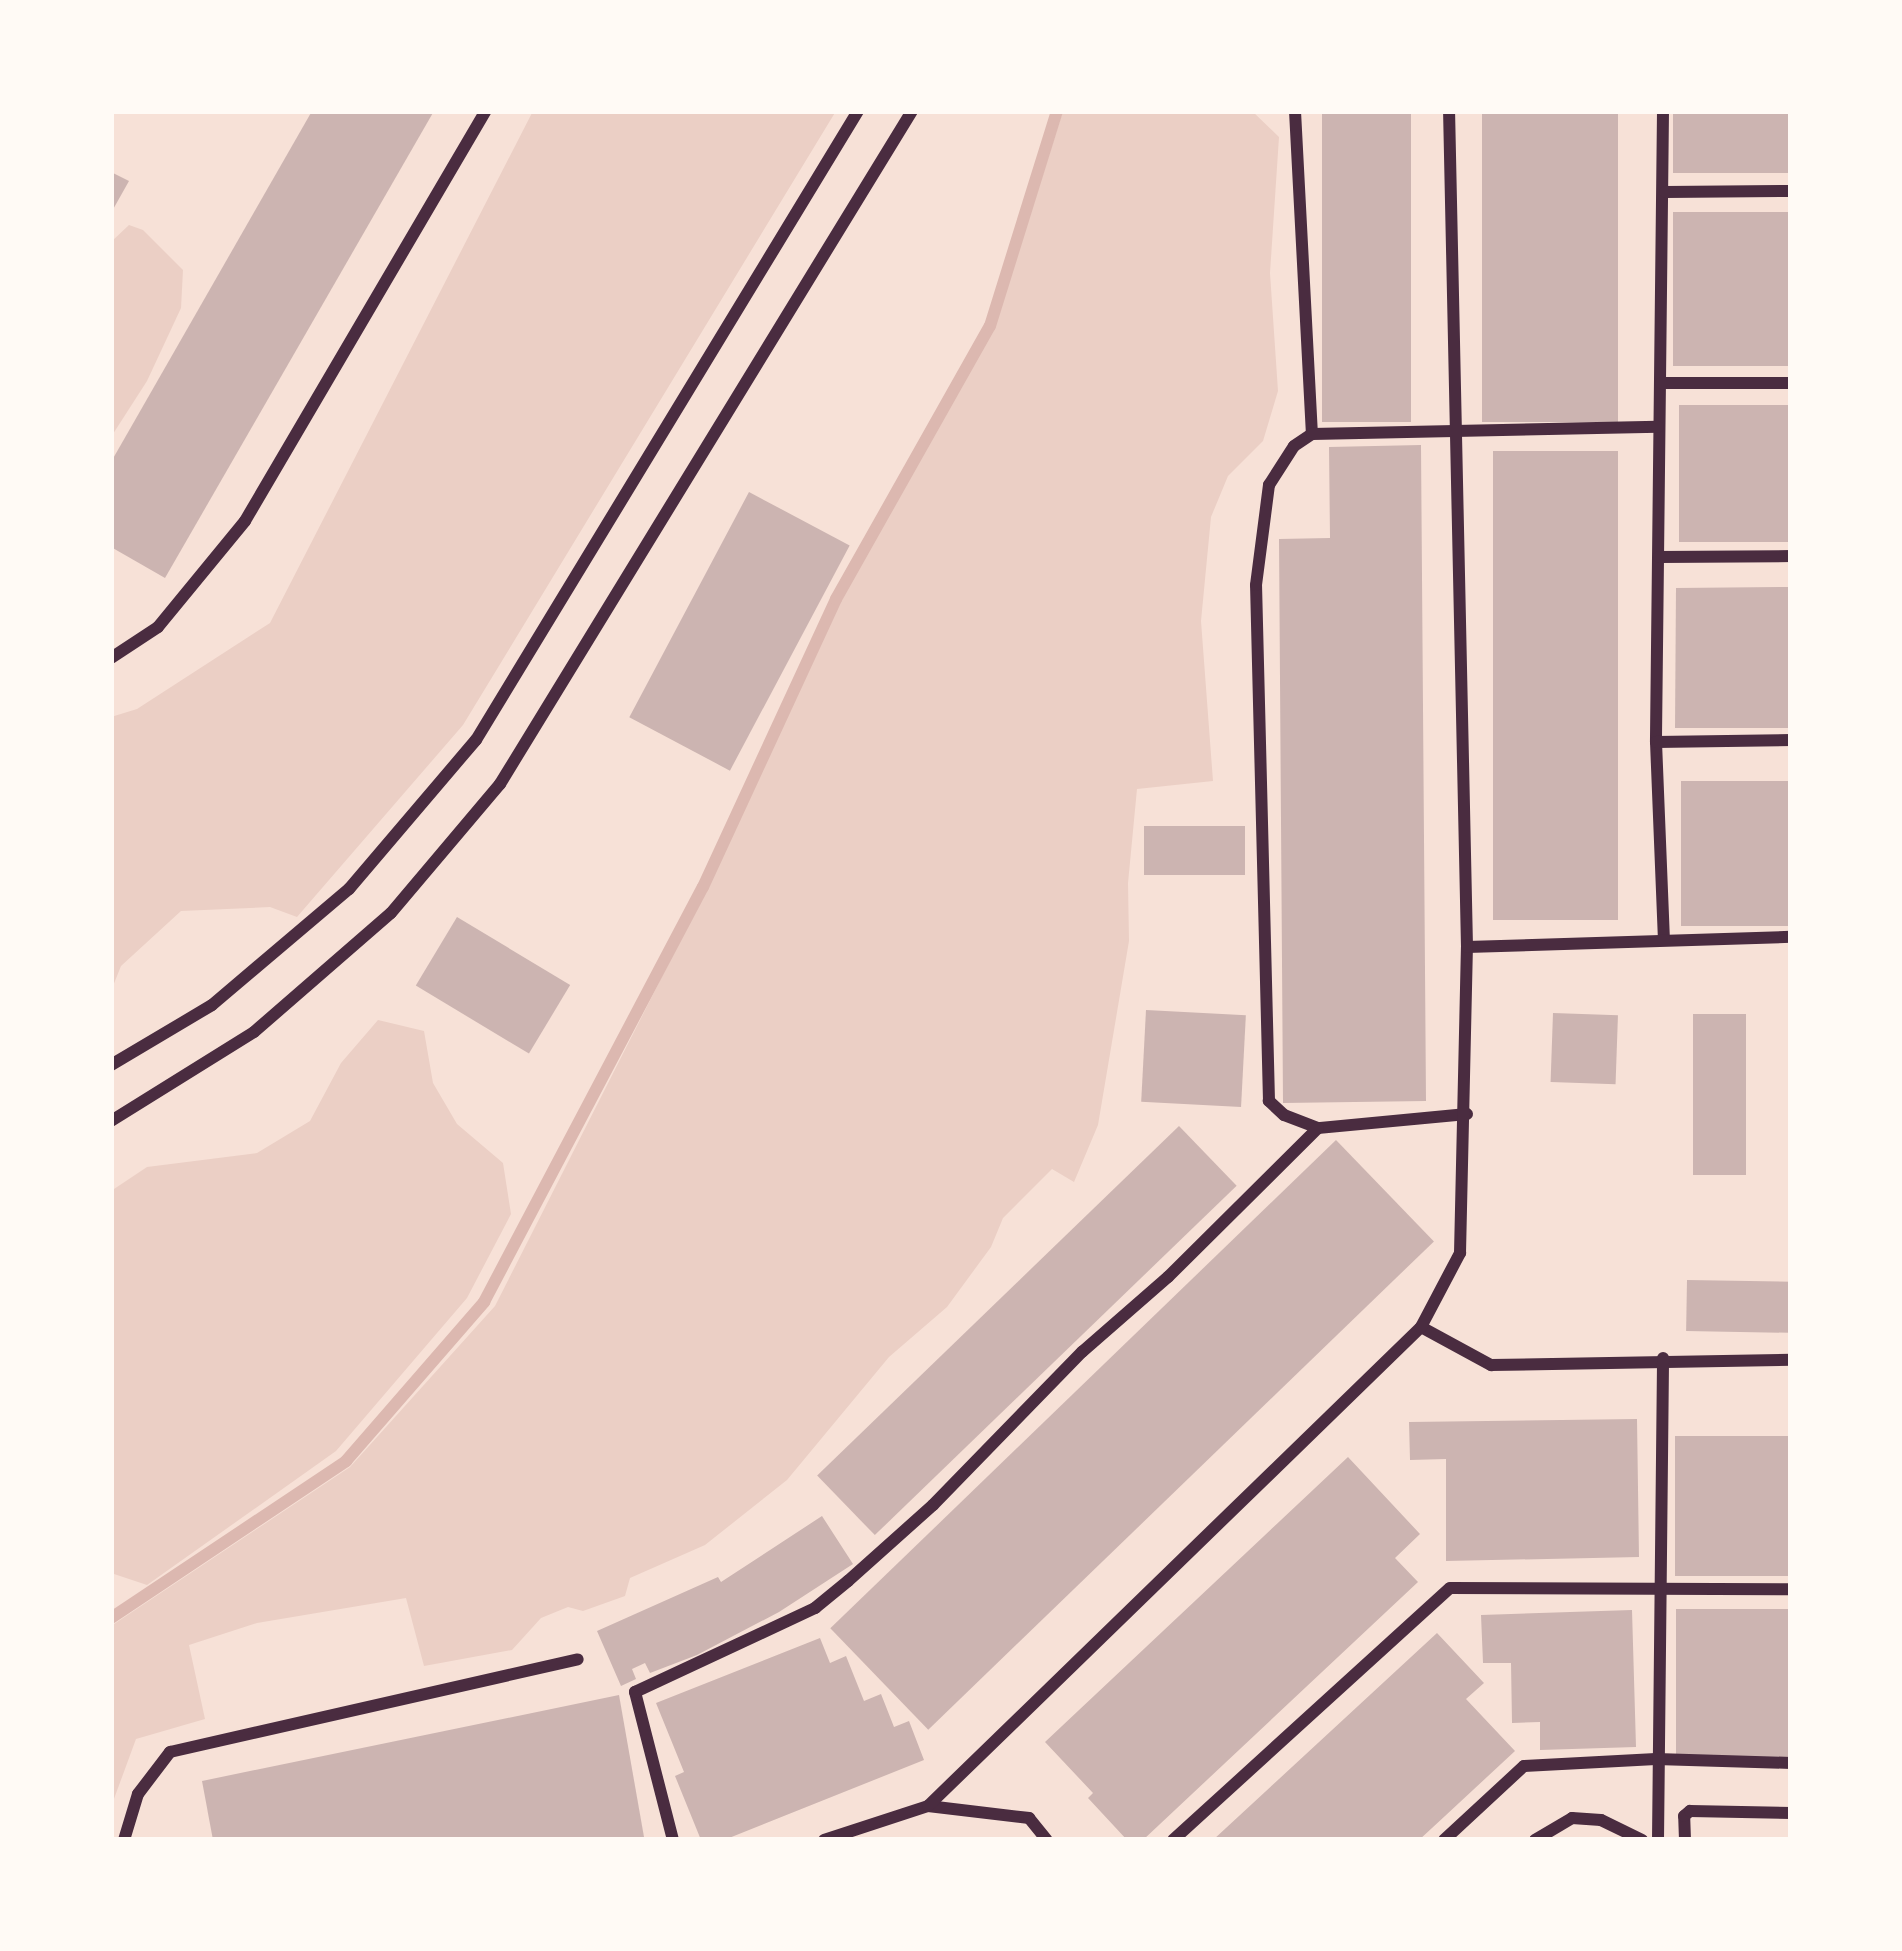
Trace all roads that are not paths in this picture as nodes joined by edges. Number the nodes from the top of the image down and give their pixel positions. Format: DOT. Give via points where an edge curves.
graph roads {
  1 [pos="486,111"];
  2 [pos="858,111"];
  3 [pos="912,111"];
  4 [pos="1295,111"];
  5 [pos="1449,111"];
  6 [pos="1663,111"];
  7 [pos="1791,191"];
  8 [pos="1665,192"];
  9 [pos="1791,382"];
  10 [pos="1661,383"];
  11 [pos="1658,427"];
  12 [pos="1454,433"];
  13 [pos="1312,434"];
  14 [pos="1791,556"];
  15 [pos="1659,557"];
  16 [pos="111,658"];
  17 [pos="1791,740"];
  18 [pos="1656,742"];
  19 [pos="1664,937"];
  20 [pos="1791,937"];
  21 [pos="1467,947"];
  22 [pos="111,1064"];
  23 [pos="1467,1114"];
  24 [pos="111,1121"];
  25 [pos="1318,1127"];
  26 [pos="1421,1327"];
  27 [pos="1663,1358"];
  28 [pos="1791,1360"];
  29 [pos="1661,1588"];
  30 [pos="1791,1589"];
  31 [pos="578,1659"];
  32 [pos="1656,1759"];
  33 [pos="1791,1763"];
  34 [pos="928,1805"];
  35 [pos="1791,1813"];
  36 [pos="124,1840"];
  37 [pos="673,1840"];
  38 [pos="824,1840"];
  39 [pos="1047,1840"];
  40 [pos="1174,1840"];
  41 [pos="1444,1840"];
  42 [pos="1535,1840"];
  43 [pos="1642,1840"];
  44 [pos="1658,1840"];
  45 [pos="1685,1840"];
  1 -- 16 [label="street" via="245,521 158,627"];
  2 -- 22 [label="street" via="476,740 349,889 212,1005"];
  3 -- 24 [label="street" via="500,784 391,913 254,1032"];
  4 -- 13 [label="street"];
  5 -- 12 [label="street"];
  6 -- 8 [label="street"];
  7 -- 8 [label="street"];
  8 -- 10 [label="street"];
  9 -- 10 [label="street"];
  10 -- 11 [label="street"];
  11 -- 12 [label="street"];
  11 -- 15 [label="street"];
  12 -- 13 [label="street"];
  12 -- 21 [label="street"];
  13 -- 25 [label="street" via="1294,446 1269,485 1256,585 1268,1093 1277,1111"];
  14 -- 15 [label="street"];
  15 -- 18 [label="street"];
  17 -- 18 [label="street"];
  18 -- 19 [label="street"];
  19 -- 20 [label="street"];
  19 -- 21 [label="street"];
  21 -- 23 [label="street"];
  23 -- 25 [label="street"];
  23 -- 26 [label="street" via="1460,1253"];
  25 -- 37 [label="street" via="933,1505 815,1608 635,1692"];
  26 -- 27 [label="street" via="1491,1365"];
  26 -- 34 [label="street"];
  27 -- 28 [label="street"];
  27 -- 29 [label="street"];
  29 -- 30 [label="street"];
  29 -- 32 [label="street"];
  29 -- 40 [label="street" via="1450,1588"];
  31 -- 36 [label="street" via="170,1752 138,1794"];
  32 -- 33 [label="street"];
  32 -- 41 [label="street" via="1524,1766"];
  32 -- 44 [label="street"];
  34 -- 38 [label="street"];
  34 -- 39 [label="street" via="1029,1818"];
  35 -- 45 [label="street" via="1690,1811"];
  42 -- 43 [label="street" via="1573,1818 1601,1820"];
}
